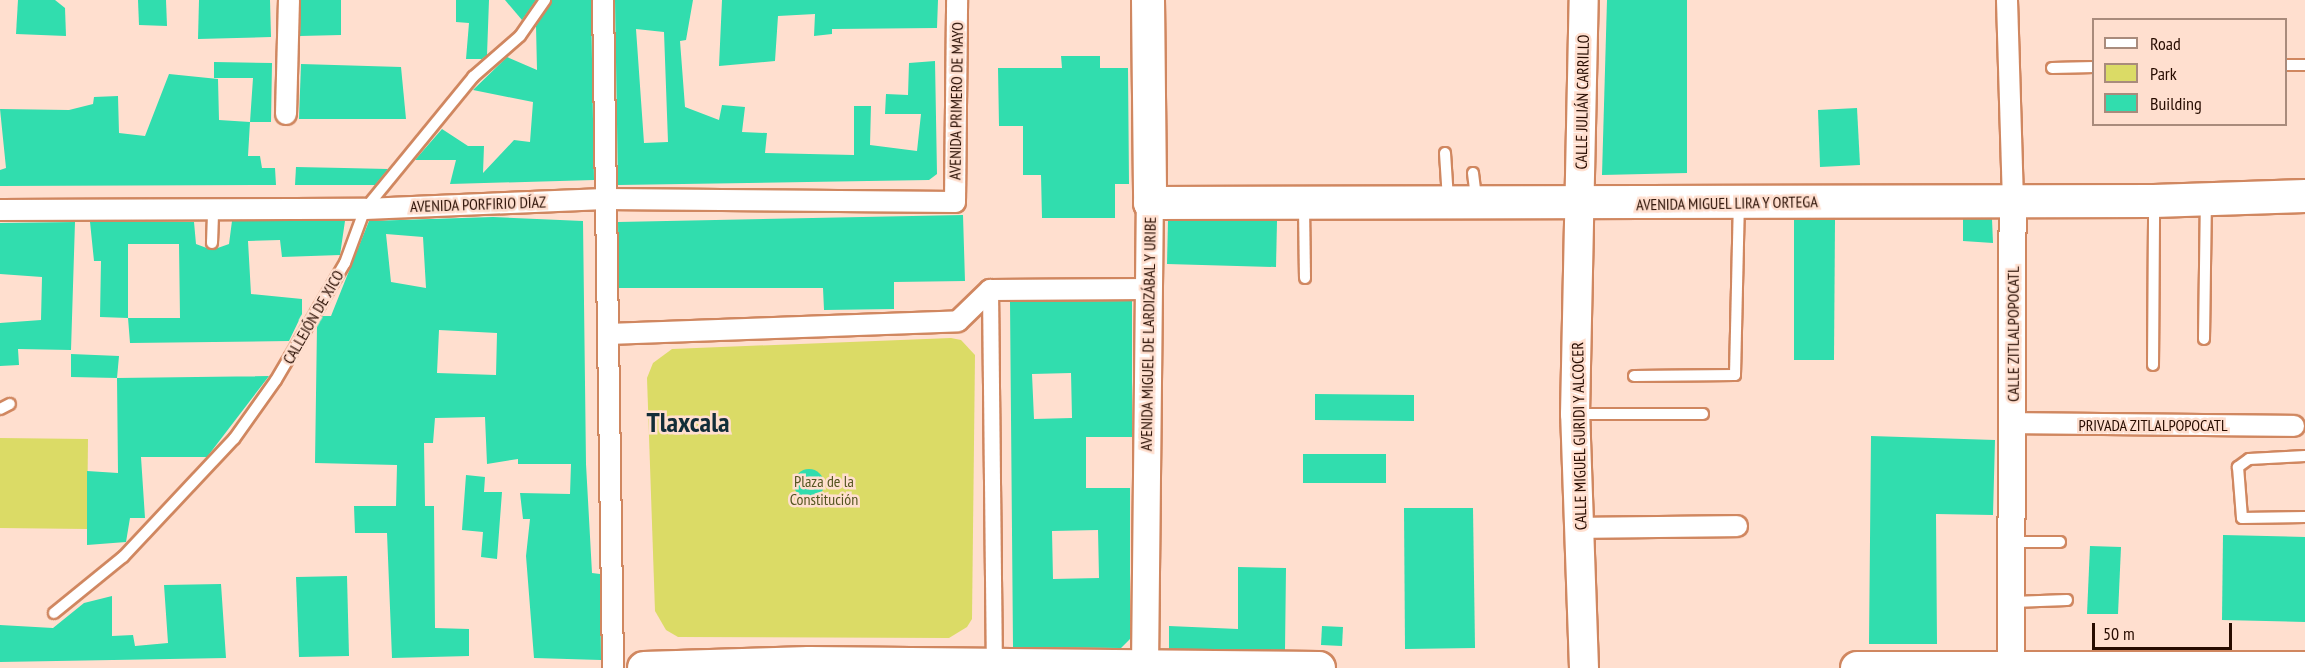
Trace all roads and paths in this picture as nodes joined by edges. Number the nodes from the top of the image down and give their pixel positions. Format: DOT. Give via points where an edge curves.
graph roads {
  1 [pos="289,0"];
  2 [pos="545,0"];
  3 [pos="603,0"];
  4 [pos="957,0"];
  5 [pos="1148,0"];
  6 [pos="1584,0"];
  7 [pos="2007,0"];
  8 [pos="2287,65"];
  9 [pos="2305,65"];
  10 [pos="2092,67"];
  11 [pos="2052,68"];
  12 [pos="286,114"];
  13 [pos="1445,153"];
  14 [pos="1473,173"];
  15 [pos="2305,196"];
  16 [pos="604,199"];
  17 [pos="2206,199"];
  18 [pos="2013,200"];
  19 [pos="2154,201"];
  20 [pos="955,202"];
  21 [pos="1150,203"];
  22 [pos="1304,203"];
  23 [pos="1462,203"];
  24 [pos="1739,203"];
  25 [pos="1580,204"];
  26 [pos="213,209"];
  27 [pos="365,209"];
  28 [pos="0,210"];
  29 [pos="212,243"];
  30 [pos="1305,278"];
  31 [pos="1148,289"];
  32 [pos="990,290"];
  33 [pos="611,334"];
  34 [pos="2204,339"];
  35 [pos="2153,365"];
  36 [pos="1634,376"];
  37 [pos="1575,414"];
  38 [pos="1703,414"];
  39 [pos="2012,423"];
  40 [pos="2294,426"];
  41 [pos="2305,456"];
  42 [pos="2305,517"];
  43 [pos="1737,526"];
  44 [pos="1580,528"];
  45 [pos="2014,542"];
  46 [pos="2060,542"];
  47 [pos="2067,600"];
  48 [pos="2013,602"];
  49 [pos="54,613"];
  50 [pos="1145,666"];
  51 [pos="994,667"];
  52 [pos="2011,667"];
  53 [pos="613,668"];
  54 [pos="644,668"];
  55 [pos="1319,668"];
  56 [pos="1584,668"];
  57 [pos="1857,668"];
  58 [pos="2305,668"];
  1 -- 12 [label="street"];
  2 -- 27 [label="lane, CALLEJÓN DE XICO" via="520,36 473,77"];
  3 -- 16 [label="street"];
  4 -- 20 [label="street, AVENIDA PRIMERO DE MAYO"];
  5 -- 21 [label="main road, AVENIDA MIGUEL DE LARDIZÁBAL Y URIBE"];
  6 -- 25 [label="main road, CALLE JULIÁN CARRILLO"];
  7 -- 18 [label="street, CALLE ZITLALPOPOCATL"];
  8 -- 9 [label="lane"];
  10 -- 11 [label="lane"];
  13 -- 23 [label="lane"];
  14 -- 23 [label="lane"];
  15 -- 17 [label="main road, AVENIDA MIGUEL LIRA Y ORTEGA"];
  16 -- 20 [label="street, AVENIDA PORFIRIO DÍAZ"];
  16 -- 27 [label="street, AVENIDA PORFIRIO DÍAZ"];
  16 -- 33 [label="street"];
  17 -- 19 [label="main road, AVENIDA MIGUEL LIRA Y ORTEGA"];
  17 -- 34 [label="lane"];
  18 -- 19 [label="main road, AVENIDA MIGUEL LIRA Y ORTEGA"];
  18 -- 24 [label="main road, AVENIDA MIGUEL LIRA Y ORTEGA"];
  18 -- 39 [label="street, CALLE ZITLALPOPOCATL"];
  19 -- 35 [label="lane"];
  21 -- 22 [label="main road, AVENIDA MIGUEL LIRA Y ORTEGA"];
  21 -- 31 [label="street, AVENIDA MIGUEL DE LARDIZÁBAL Y URIBE"];
  22 -- 23 [label="main road, AVENIDA MIGUEL LIRA Y ORTEGA"];
  22 -- 30 [label="lane"];
  23 -- 25 [label="main road, AVENIDA MIGUEL LIRA Y ORTEGA"];
  24 -- 25 [label="main road, AVENIDA MIGUEL LIRA Y ORTEGA"];
  24 -- 36 [label="lane" via="1735,375"];
  25 -- 37 [label="main road, CALLE MIGUEL GURIDI Y ALCOCER"];
  26 -- 27 [label="street, AVENIDA PORFIRIO DÍAZ"];
  26 -- 28 [label="street, AVENIDA PORFIRIO DÍAZ"];
  26 -- 29 [label="lane"];
  27 -- 49 [label="lane, CALLEJÓN DE XICO" via="345,263 276,380 234,440 123,557"];
  31 -- 32 [label="street"];
  31 -- 50 [label="street, AVENIDA MIGUEL DE LARDIZÁBAL Y URIBE"];
  32 -- 33 [label="street" via="958,321"];
  32 -- 51 [label="street"];
  33 -- 53 [label="street"];
  37 -- 38 [label="lane"];
  37 -- 44 [label="main road, CALLE MIGUEL GURIDI Y ALCOCER"];
  39 -- 40 [label="street, PRIVADA ZITLALPOPOCATL"];
  39 -- 45 [label="street, CALLE ZITLALPOPOCATL"];
  41 -- 42 [label="lane" via="2249,459 2238,467 2242,518"];
  43 -- 44 [label="street"];
  44 -- 56 [label="main road, CALLE MIGUEL GURIDI Y ALCOCER"];
  45 -- 46 [label="lane"];
  45 -- 48 [label="street, CALLE ZITLALPOPOCATL"];
  47 -- 48 [label="lane"];
  48 -- 52 [label="street, CALLE ZITLALPOPOCATL"];
  50 -- 51 [label="main road"];
  50 -- 55 [label="main road"];
  51 -- 54 [label="main road" via="796,663"];
  52 -- 57 [label="main road"];
  52 -- 58 [label="main road"];
}
